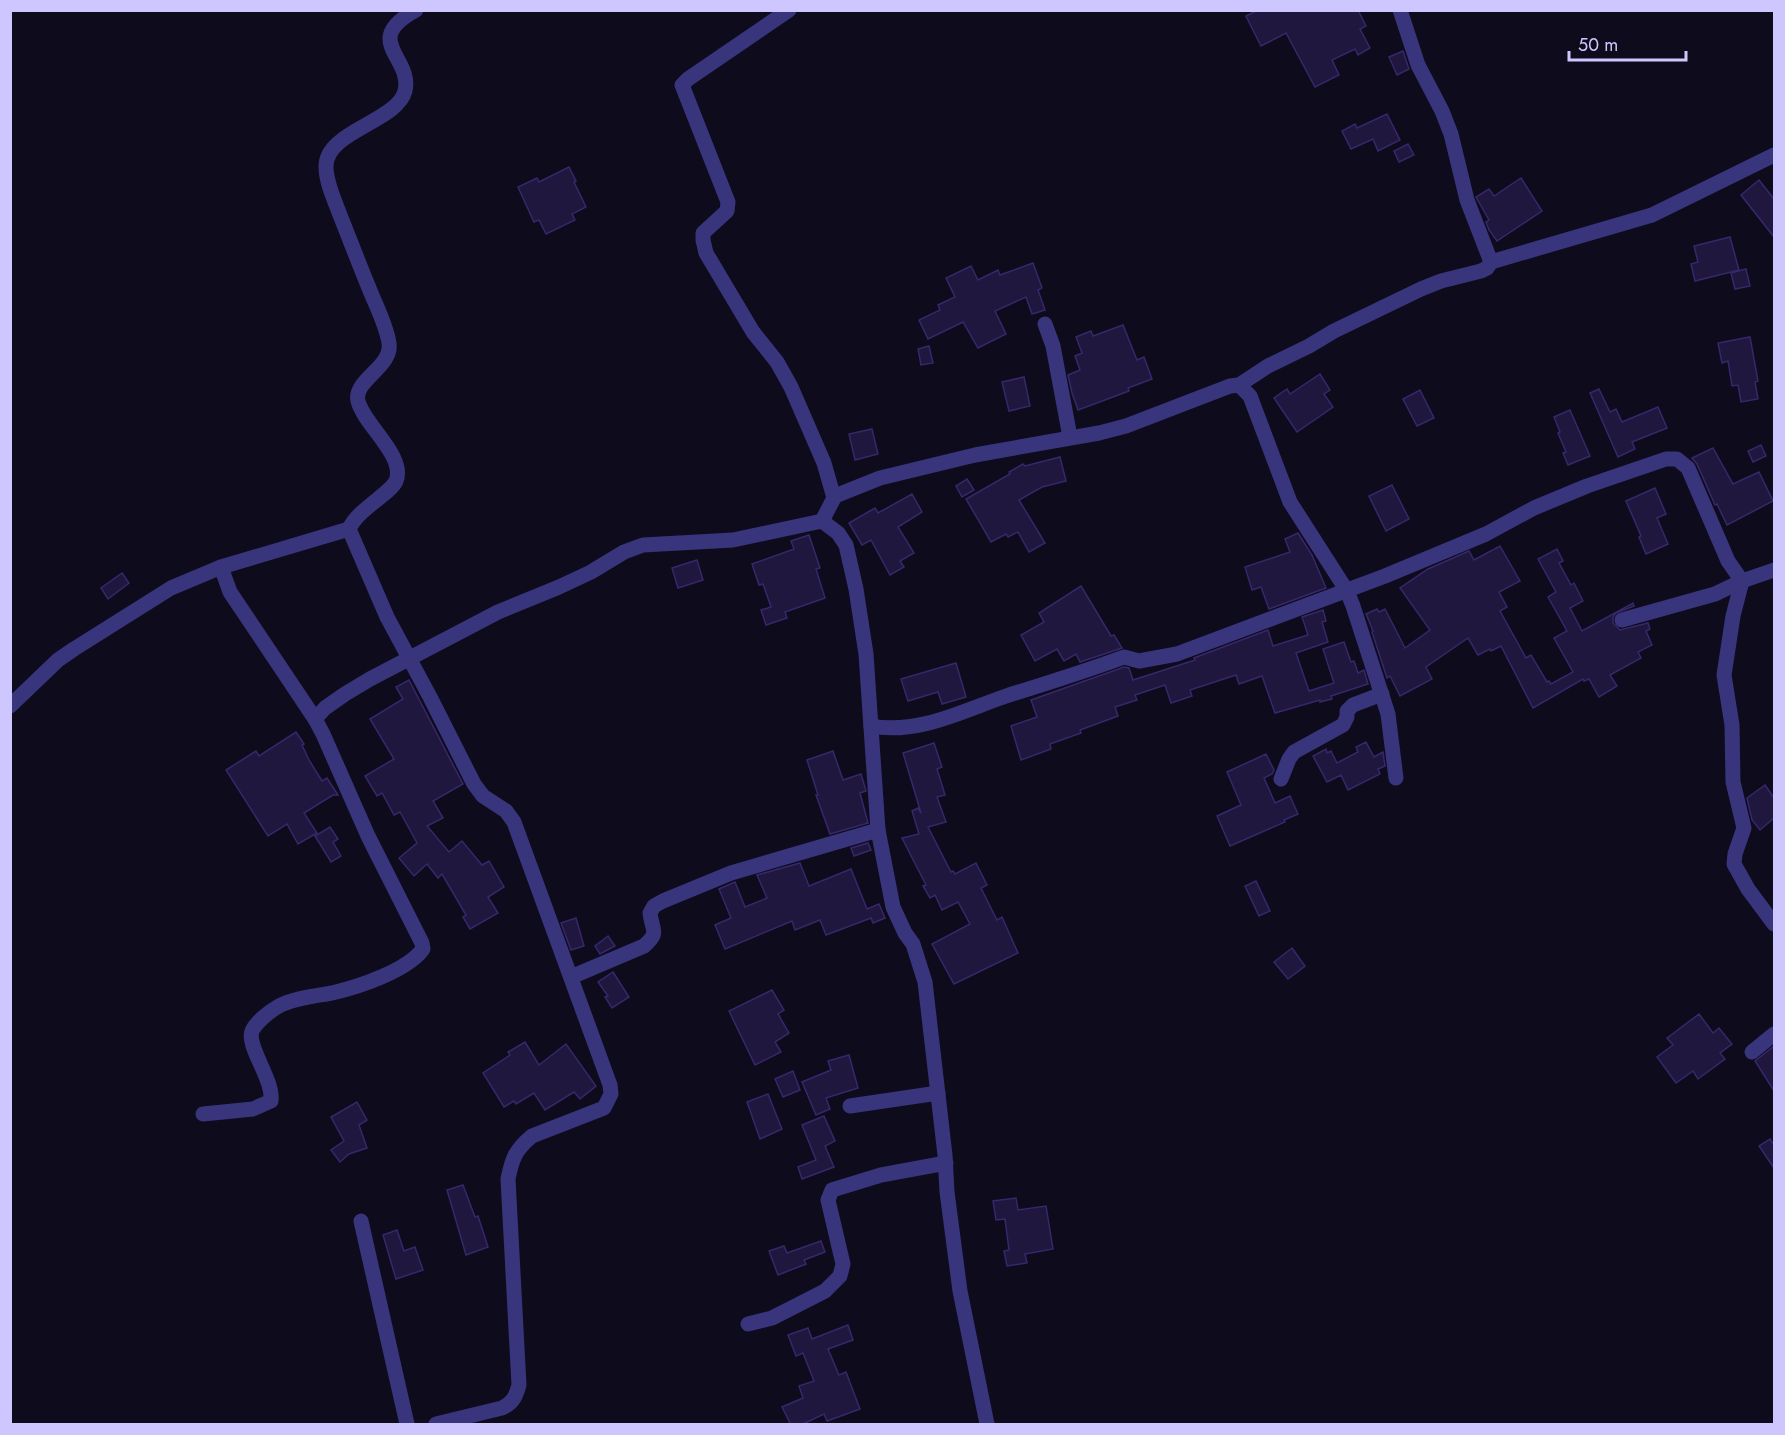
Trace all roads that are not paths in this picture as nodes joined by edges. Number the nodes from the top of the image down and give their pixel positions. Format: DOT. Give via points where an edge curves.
graph roads {
  1 [pos="416,10"];
  2 [pos="789,10"];
  3 [pos="1400,10"];
  4 [pos="1774,155"];
  5 [pos="1491,262"];
  6 [pos="1045,324"];
  7 [pos="1239,386"];
  8 [pos="1070,438"];
  9 [pos="834,498"];
  10 [pos="822,521"];
  11 [pos="349,529"];
  12 [pos="221,567"];
  13 [pos="1774,570"];
  14 [pos="1742,581"];
  15 [pos="1347,591"];
  16 [pos="1622,620"];
  17 [pos="410,659"];
  18 [pos="1382,694"];
  19 [pos="10,706"];
  20 [pos="315,719"];
  21 [pos="871,726"];
  22 [pos="1396,778"];
  23 [pos="1281,779"];
  24 [pos="878,830"];
  25 [pos="1774,924"];
  26 [pos="571,977"];
  27 [pos="1774,1035"];
  28 [pos="1752,1052"];
  29 [pos="938,1093"];
  30 [pos="850,1106"];
  31 [pos="203,1114"];
  32 [pos="946,1163"];
  33 [pos="361,1221"];
  34 [pos="748,1323"];
  35 [pos="407,1425"];
  36 [pos="436,1425"];
  37 [pos="987,1425"];
  1 -- 11 [label="street" via="400,20 390,36 405,78 403,96 384,114 334,147 326,167 337,207 390,347 387,358 357,398 398,470 396,482"];
  2 -- 9 [label="street" via="682,85 728,202 727,211 703,233 706,253 791,387 830,479"];
  3 -- 5 [label="street" via="1418,65 1451,134 1467,200"];
  4 -- 5 [label="street" via="1653,215"];
  5 -- 7 [label="street" via="1481,271 1421,289 1334,331"];
  6 -- 8 [label="street" via="1053,346"];
  7 -- 8 [label="street" via="1230,386 1126,426"];
  7 -- 15 [label="street" via="1250,396 1290,502"];
  8 -- 9 [label="street" via="880,478"];
  9 -- 10 [label="street"];
  10 -- 17 [label="street" via="733,540 632,548 591,572 498,612"];
  10 -- 21 [label="street" via="838,533 850,560 866,654"];
  11 -- 12 [label="street"];
  11 -- 17 [label="street"];
  12 -- 19 [label="street" via="171,588 74,649"];
  12 -- 20 [label="street" via="230,592"];
  13 -- 14 [label="street"];
  14 -- 15 [label="street" via="1728,561 1688,468 1677,459 1666,459 1587,486 1486,534"];
  14 -- 16 [label="street" via="1715,594"];
  14 -- 25 [label="street" via="1724,675 1732,725 1733,782 1744,828 1734,864"];
  15 -- 18 [label="street"];
  15 -- 21 [label="street" via="1177,654 1139,661 1124,657 926,723 897,729"];
  17 -- 20 [label="street" via="345,694"];
  17 -- 26 [label="street" via="474,784 483,796 512,817"];
  18 -- 22 [label="street"];
  18 -- 23 [label="street" via="1353,705 1344,724 1294,752"];
  20 -- 31 [label="street" via="423,949 392,971 358,986 279,1006 260,1021 252,1032 251,1042 266,1076 271,1101 253,1109"];
  21 -- 24 [label="street"];
  24 -- 26 [label="street" via="731,873 663,901 650,913 655,931 644,946"];
  24 -- 29 [label="street" via="893,907 913,944 925,982"];
  26 -- 36 [label="street" via="610,1085 610,1100 595,1113 532,1136 513,1158 508,1190 519,1385 516,1397 502,1408"];
  27 -- 28 [label="street"];
  29 -- 30 [label="street"];
  29 -- 32 [label="street"];
  32 -- 34 [label="street" via="881,1175 832,1190 828,1200 843,1264 840,1276 825,1291 772,1318"];
  32 -- 37 [label="street" via="960,1291"];
  33 -- 35 [label="street"];
}
